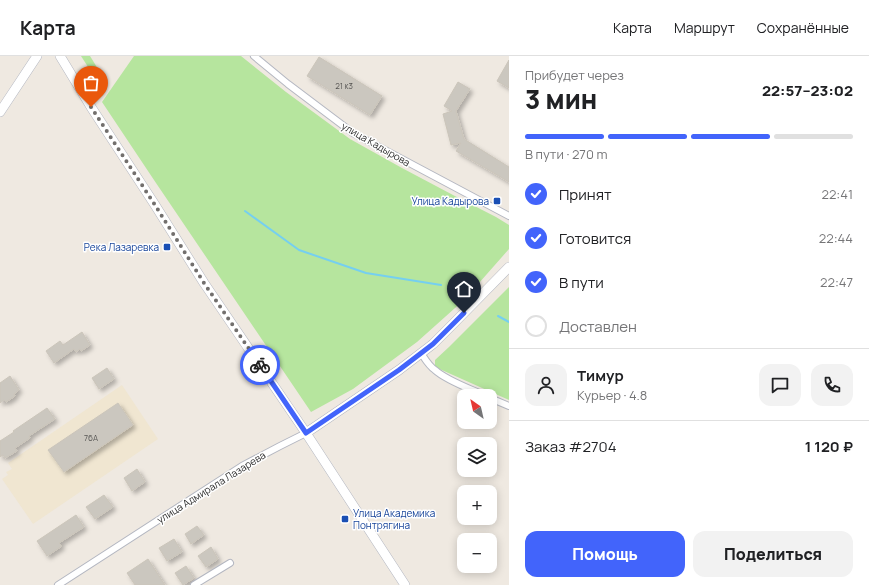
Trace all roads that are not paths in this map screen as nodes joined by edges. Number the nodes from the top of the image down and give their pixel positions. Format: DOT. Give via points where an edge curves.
graph roads {
  1 [pos="37,56"];
  2 [pos="60,56"];
  3 [pos="254,56"];
  4 [pos="0,112"];
  5 [pos="509,216"];
  6 [pos="509,266"];
  7 [pos="420,353"];
  8 [pos="471,389"];
  9 [pos="497,401"];
  10 [pos="509,406"];
  11 [pos="306,433"];
  12 [pos="230,563"];
  13 [pos="61,584"];
  14 [pos="198,584"];
  15 [pos="405,585"];
  1 -- 4 [label="street"];
  2 -- 11 [label="street" via="204,283"];
  3 -- 5 [label="street, улица Кадырова" via="353,133"];
  6 -- 7 [label="street, улица Адмирала Лазарева" via="433,344"];
  7 -- 8 [label="street" via="440,374"];
  7 -- 11 [label="street, улица Адмирала Лазарева"];
  9 -- 10 [label="street"];
  11 -- 13 [label="street, улица Адмирала Лазарева" via="242,466"];
  11 -- 15 [label="street"];
  12 -- 14 [label="street"];
}
